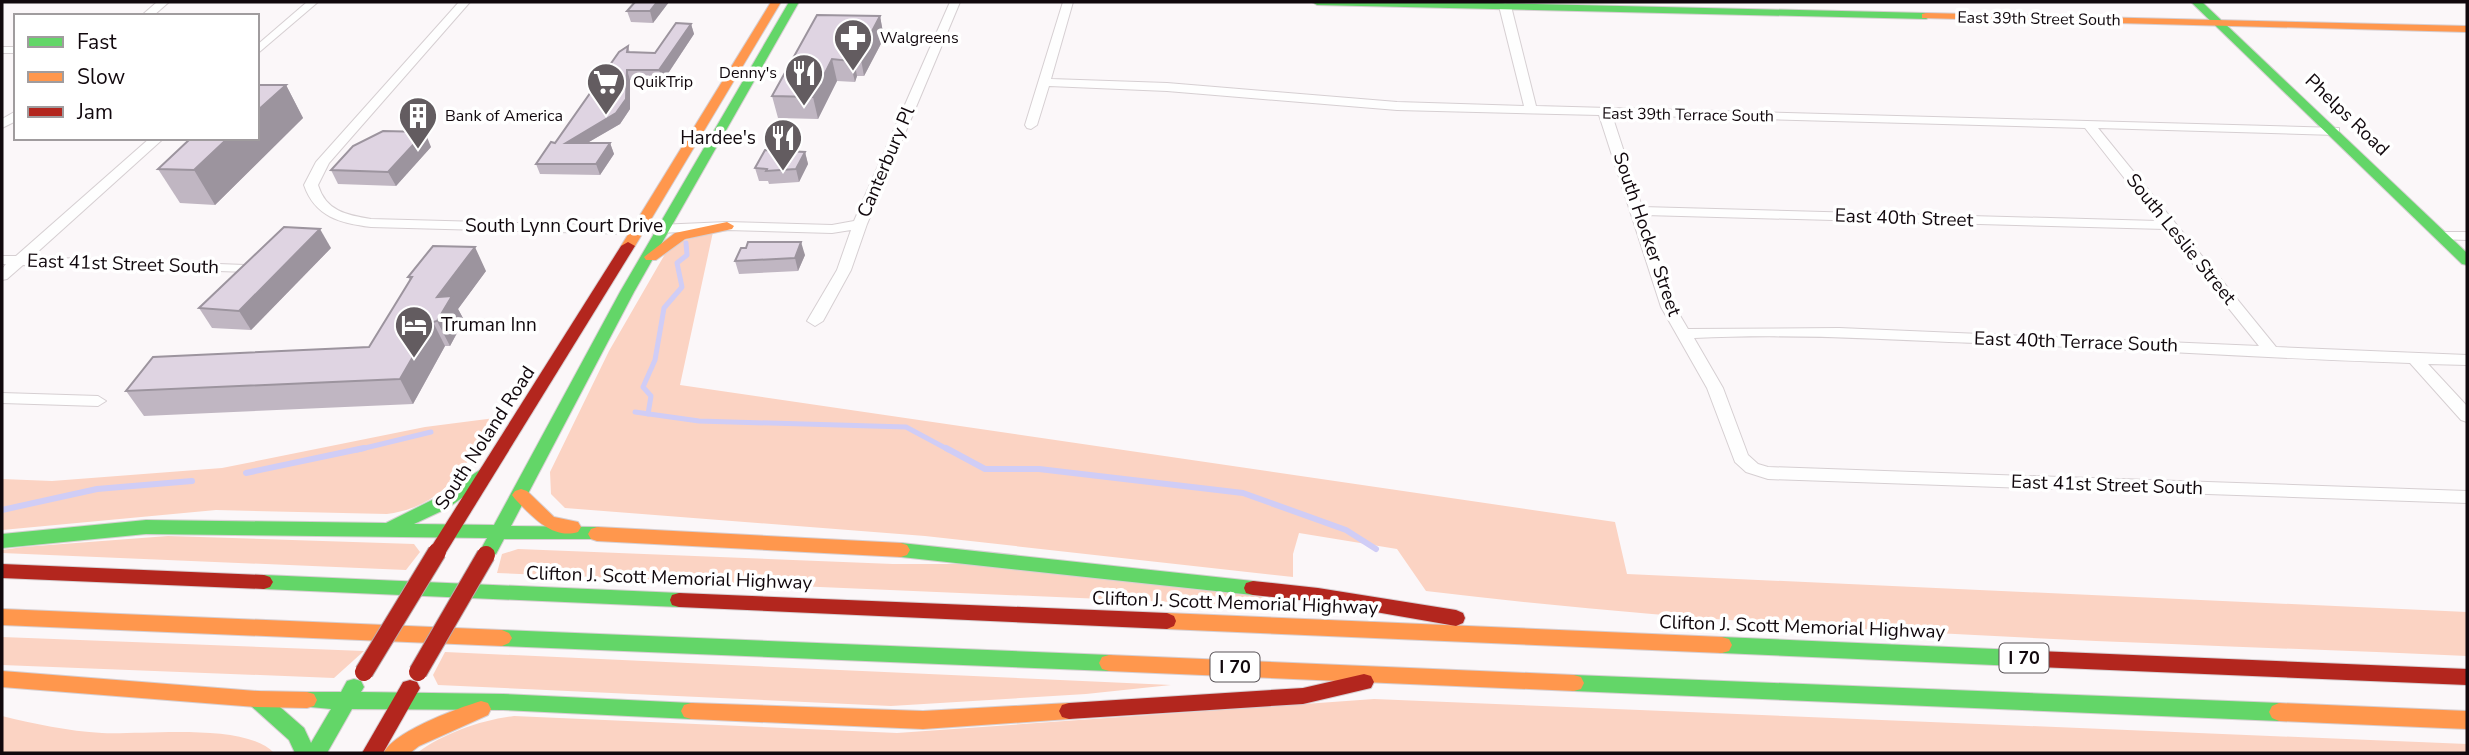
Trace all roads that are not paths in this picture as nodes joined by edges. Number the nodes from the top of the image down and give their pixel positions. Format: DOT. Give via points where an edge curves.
graph roads {
  1 [pos="164,2"];
  2 [pos="313,2"];
  3 [pos="465,2"];
  4 [pos="776,2"];
  5 [pos="794,2"];
  6 [pos="955,2"];
  7 [pos="1068,2"];
  8 [pos="1317,2"];
  9 [pos="2196,2"];
  10 [pos="1505,6"];
  11 [pos="149,14"];
  12 [pos="2220,24"];
  13 [pos="2467,29"];
  14 [pos="259,49"];
  15 [pos="1043,82"];
  16 [pos="1531,111"];
  17 [pos="1605,113"];
  18 [pos="1031,125"];
  19 [pos="2089,125"];
  20 [pos="2335,131"];
  21 [pos="156,140"];
  22 [pos="1637,211"];
  23 [pos="645,216"];
  24 [pos="667,221"];
  25 [pos="860,224"];
  26 [pos="2170,225"];
  27 [pos="727,226"];
  28 [pos="635,230"];
  29 [pos="2442,236"];
  30 [pos="2467,236"];
  31 [pos="2,260"];
  32 [pos="19,260"];
  33 [pos="645,261"];
  34 [pos="2467,261"];
  35 [pos="245,269"];
  36 [pos="2,276"];
  37 [pos="815,321"];
  38 [pos="1684,334"];
  39 [pos="2273,354"];
  40 [pos="2415,359"];
  41 [pos="2467,360"];
  42 [pos="2,398"];
  43 [pos="98,401"];
  44 [pos="2467,416"];
  45 [pos="1747,466"];
  46 [pos="486,472"];
  47 [pos="521,495"];
  48 [pos="2467,497"];
  49 [pos="381,531"];
  50 [pos="449,533"];
  51 [pos="500,533"];
  52 [pos="602,534"];
  53 [pos="2,541"];
  54 [pos="2,571"];
  55 [pos="2,617"];
  56 [pos="1580,639"];
  57 [pos="1397,674"];
  58 [pos="2467,677"];
  59 [pos="2,679"];
  60 [pos="257,699"];
  61 [pos="345,702"];
  62 [pos="402,702"];
  63 [pos="503,702"];
  64 [pos="2467,720"];
  65 [pos="305,753"];
  66 [pos="316,753"];
  67 [pos="372,753"];
  68 [pos="394,753"];
  1 -- 11 [label="street"];
  2 -- 14 [label="street"];
  3 -- 28 [label="street, South Lynn Court Drive" via="323,162 311,185 320,206 337,218 371,223"];
  4 -- 23 [label="main road, South Noland Road"];
  5 -- 24 [label="main road"];
  6 -- 25 [label="street, Canterbury Pl"];
  7 -- 15 [label="street"];
  8 -- 10 [label="main road, East 39th Street South"];
  9 -- 12 [label="main road, Phelps Road"];
  10 -- 12 [label="main road, East 39th Street South"];
  10 -- 16 [label="street"];
  12 -- 13 [label="main road, East 39th Street South"];
  12 -- 20 [label="main road, Phelps Road"];
  15 -- 16 [label="street, East 39th Terrace South"];
  15 -- 18 [label="street"];
  16 -- 17 [label="street, East 39th Terrace South"];
  17 -- 19 [label="street, East 39th Terrace South"];
  17 -- 22 [label="street, South Hocker Street"];
  19 -- 20 [label="street, East 39th Terrace South"];
  19 -- 26 [label="street, South Leslie Street"];
  20 -- 29 [label="main road, Phelps Road"];
  21 -- 32 [label="street"];
  22 -- 26 [label="street, East 40th Street"];
  22 -- 38 [label="street, South Hocker Street" via="1668,307"];
  23 -- 24 [label="street, South Lynn Court Drive"];
  23 -- 28 [label="main road, South Noland Road"];
  24 -- 25 [label="street, South Lynn Court Drive" via="832,218"];
  24 -- 27 [label="street, South Lynn Court Drive"];
  24 -- 28 [label="street, South Lynn Court Drive"];
  24 -- 33 [label="main road"];
  25 -- 27 [label="street, South Lynn Court Drive" via="832,229"];
  25 -- 37 [label="street, Canterbury Pl" via="844,270"];
  26 -- 39 [label="street, South Leslie Street"];
  27 -- 33 [label="main road" via="680,236"];
  28 -- 46 [label="main road, South Noland Road" via="542,388"];
  29 -- 30 [label="street"];
  29 -- 34 [label="main road, Phelps Road"];
  31 -- 32 [label="street, East 41st Street South"];
  32 -- 35 [label="street, East 41st Street South"];
  32 -- 36 [label="street"];
  33 -- 47 [label="main road"];
  38 -- 39 [label="street, East 40th Terrace South" via="1756,330 2131,342"];
  38 -- 45 [label="street, South Hocker Street" via="1715,388 1736,450"];
  39 -- 40 [label="street, East 40th Terrace South"];
  40 -- 41 [label="street, East 40th Terrace South"];
  40 -- 44 [label="street"];
  42 -- 43 [label="street"];
  45 -- 48 [label="street, East 41st Street South" via="1768,473"];
  46 -- 49 [label="main road" via="438,507"];
  46 -- 50 [label="main road, South Noland Road"];
  47 -- 51 [label="main road"];
  47 -- 52 [label="main road" via="549,522"];
  49 -- 50 [label="main road"];
  49 -- 53 [label="main road" via="158,527"];
  50 -- 51 [label="main road"];
  50 -- 61 [label="main road, South Noland Road, bridge"];
  51 -- 52 [label="main road"];
  51 -- 62 [label="main road, bridge"];
  52 -- 56 [label="main road" via="875,547 1020,561 1318,596"];
  54 -- 56 [label="main road, Clifton J. Scott Memorial Highway / I 70"];
  55 -- 57 [label="main road, I 70"];
  56 -- 58 [label="main road, Clifton J. Scott Memorial Highway / I 70"];
  57 -- 63 [label="main road" via="1303,696 923,720"];
  57 -- 64 [label="main road, I 70"];
  59 -- 60 [label="main road"];
  60 -- 61 [label="main road"];
  60 -- 65 [label="main road" via="297,734"];
  61 -- 62 [label="main road"];
  61 -- 66 [label="main road, South Noland Road"];
  62 -- 63 [label="main road"];
  62 -- 67 [label="main road"];
  63 -- 68 [label="main road" via="461,716"];
}
